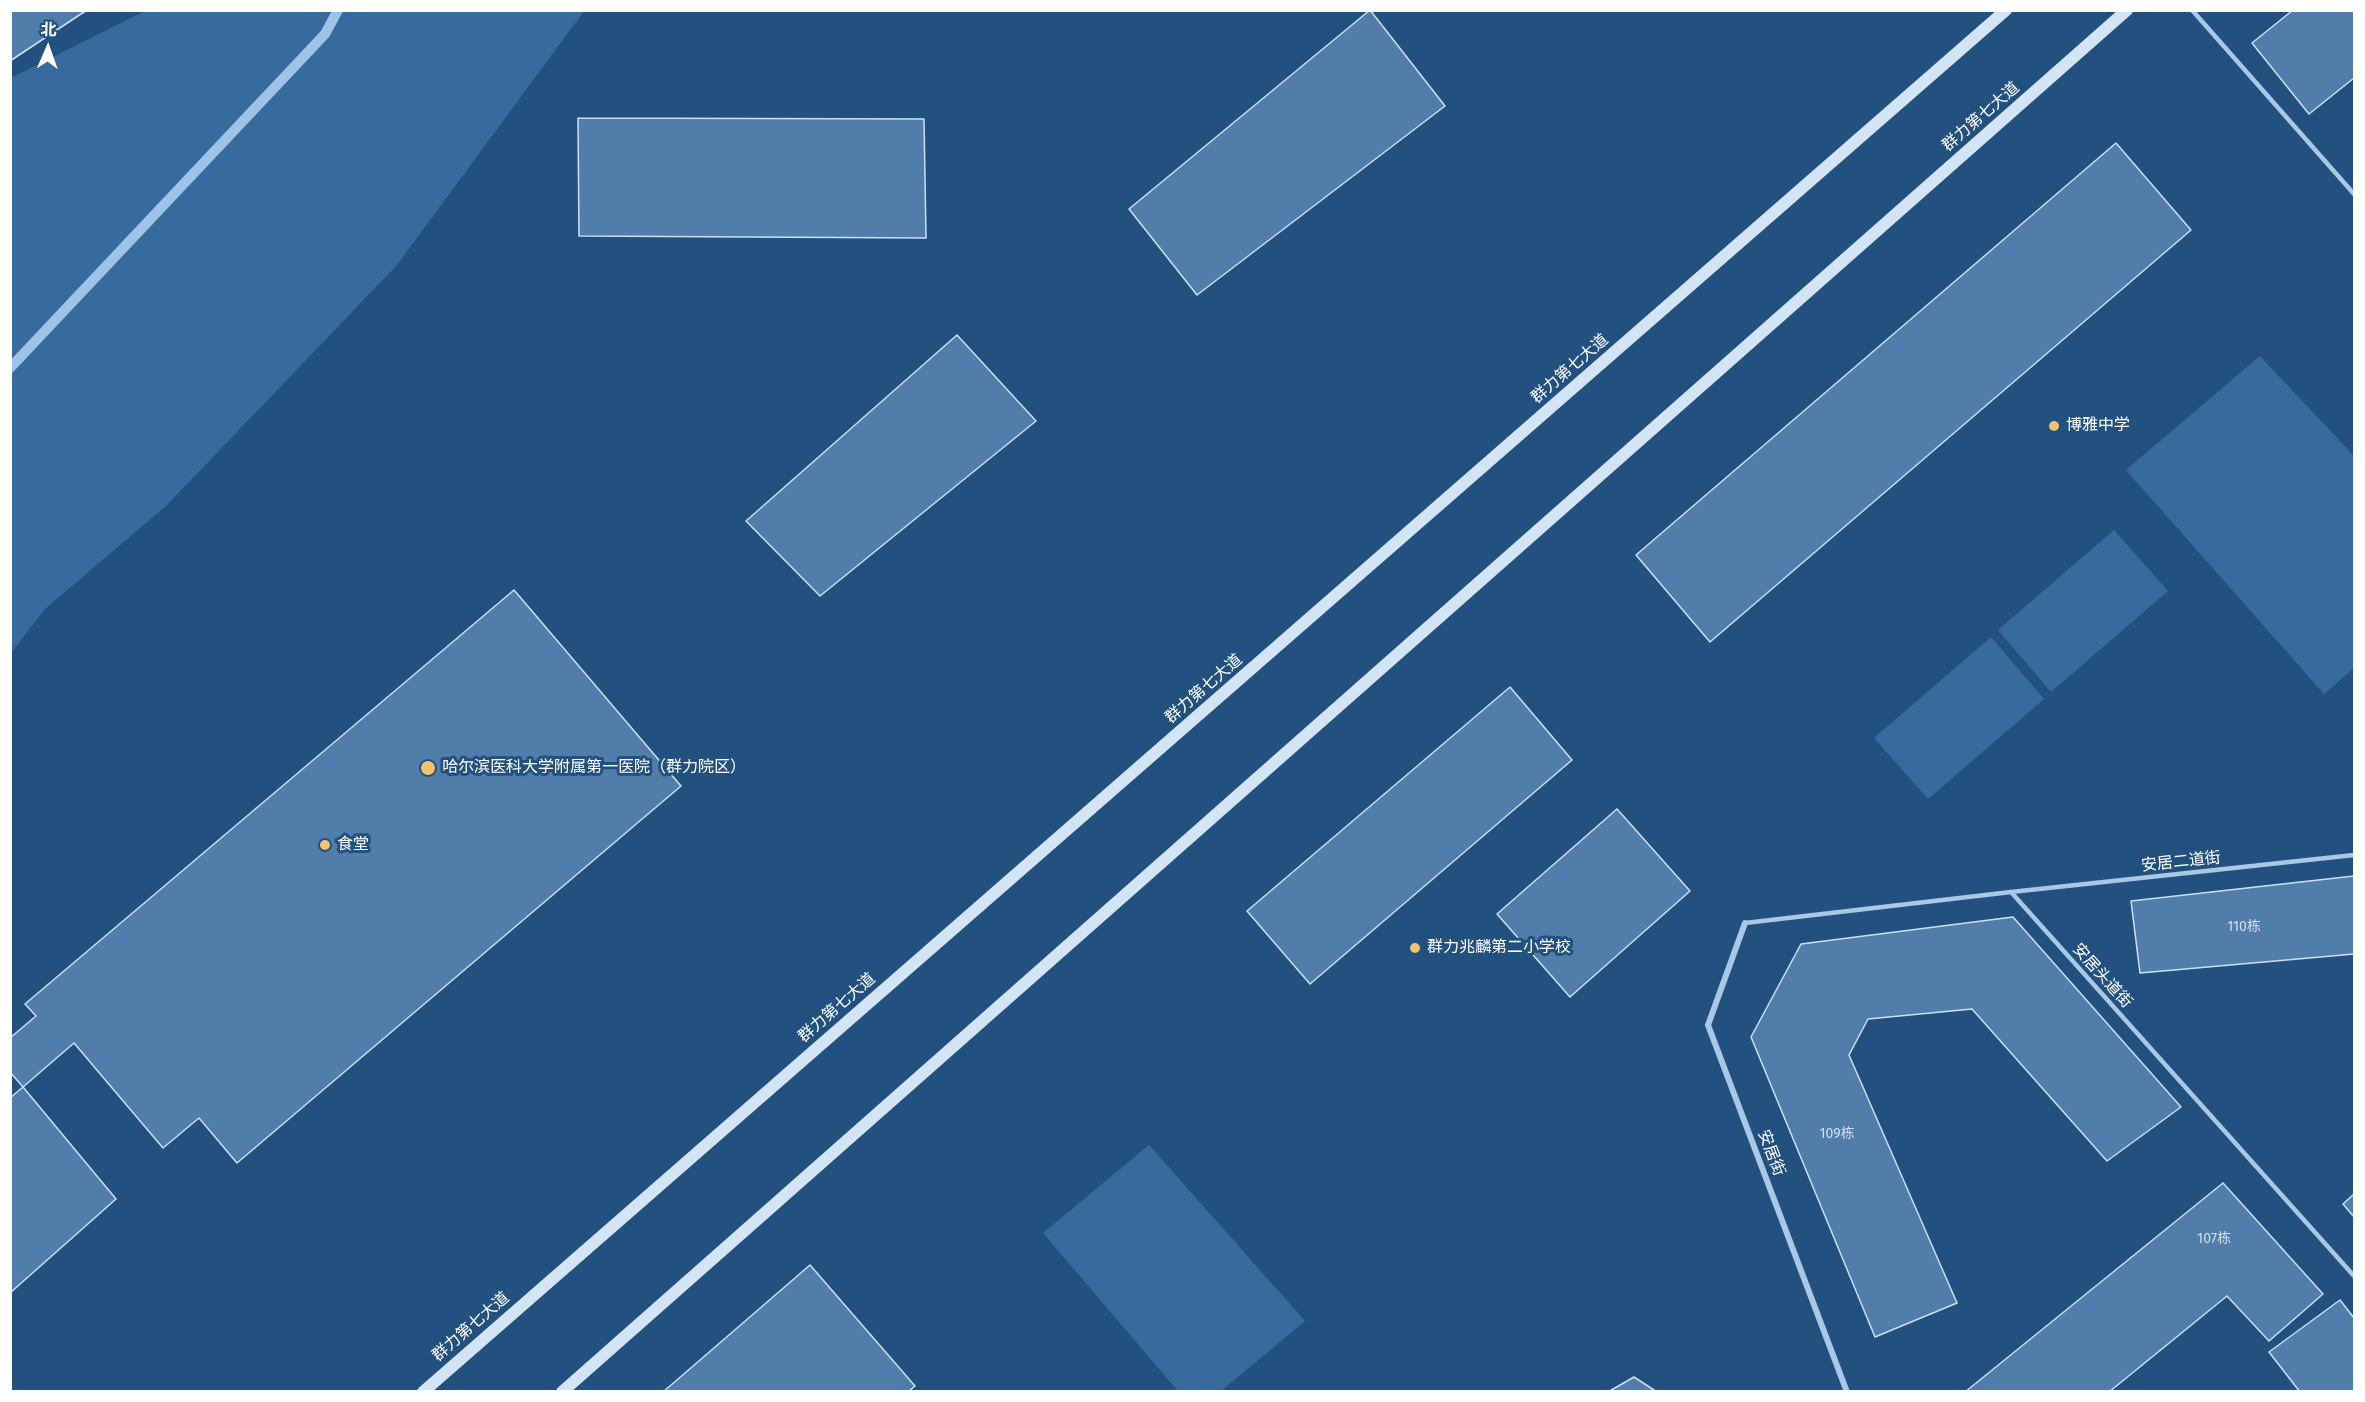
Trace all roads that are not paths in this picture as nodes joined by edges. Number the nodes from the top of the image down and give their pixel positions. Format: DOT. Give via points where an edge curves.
graph roads {
  1 [pos="2006,10"];
  2 [pos="2127,10"];
  3 [pos="2192,10"];
  4 [pos="2355,194"];
  5 [pos="2355,855"];
  6 [pos="2011,892"];
  7 [pos="1745,923"];
  8 [pos="2355,1276"];
  9 [pos="423,1392"];
  10 [pos="562,1392"];
  11 [pos="1847,1392"];
  1 -- 9 [label="main road, 群力第七大道"];
  2 -- 10 [label="main road, 群力第七大道"];
  3 -- 4 [label="lane"];
  5 -- 6 [label="lane, 安居二道街"];
  6 -- 7 [label="lane"];
  6 -- 8 [label="lane, 安居头道街"];
  7 -- 11 [label="street, 安居街" via="1708,1024"];
}
